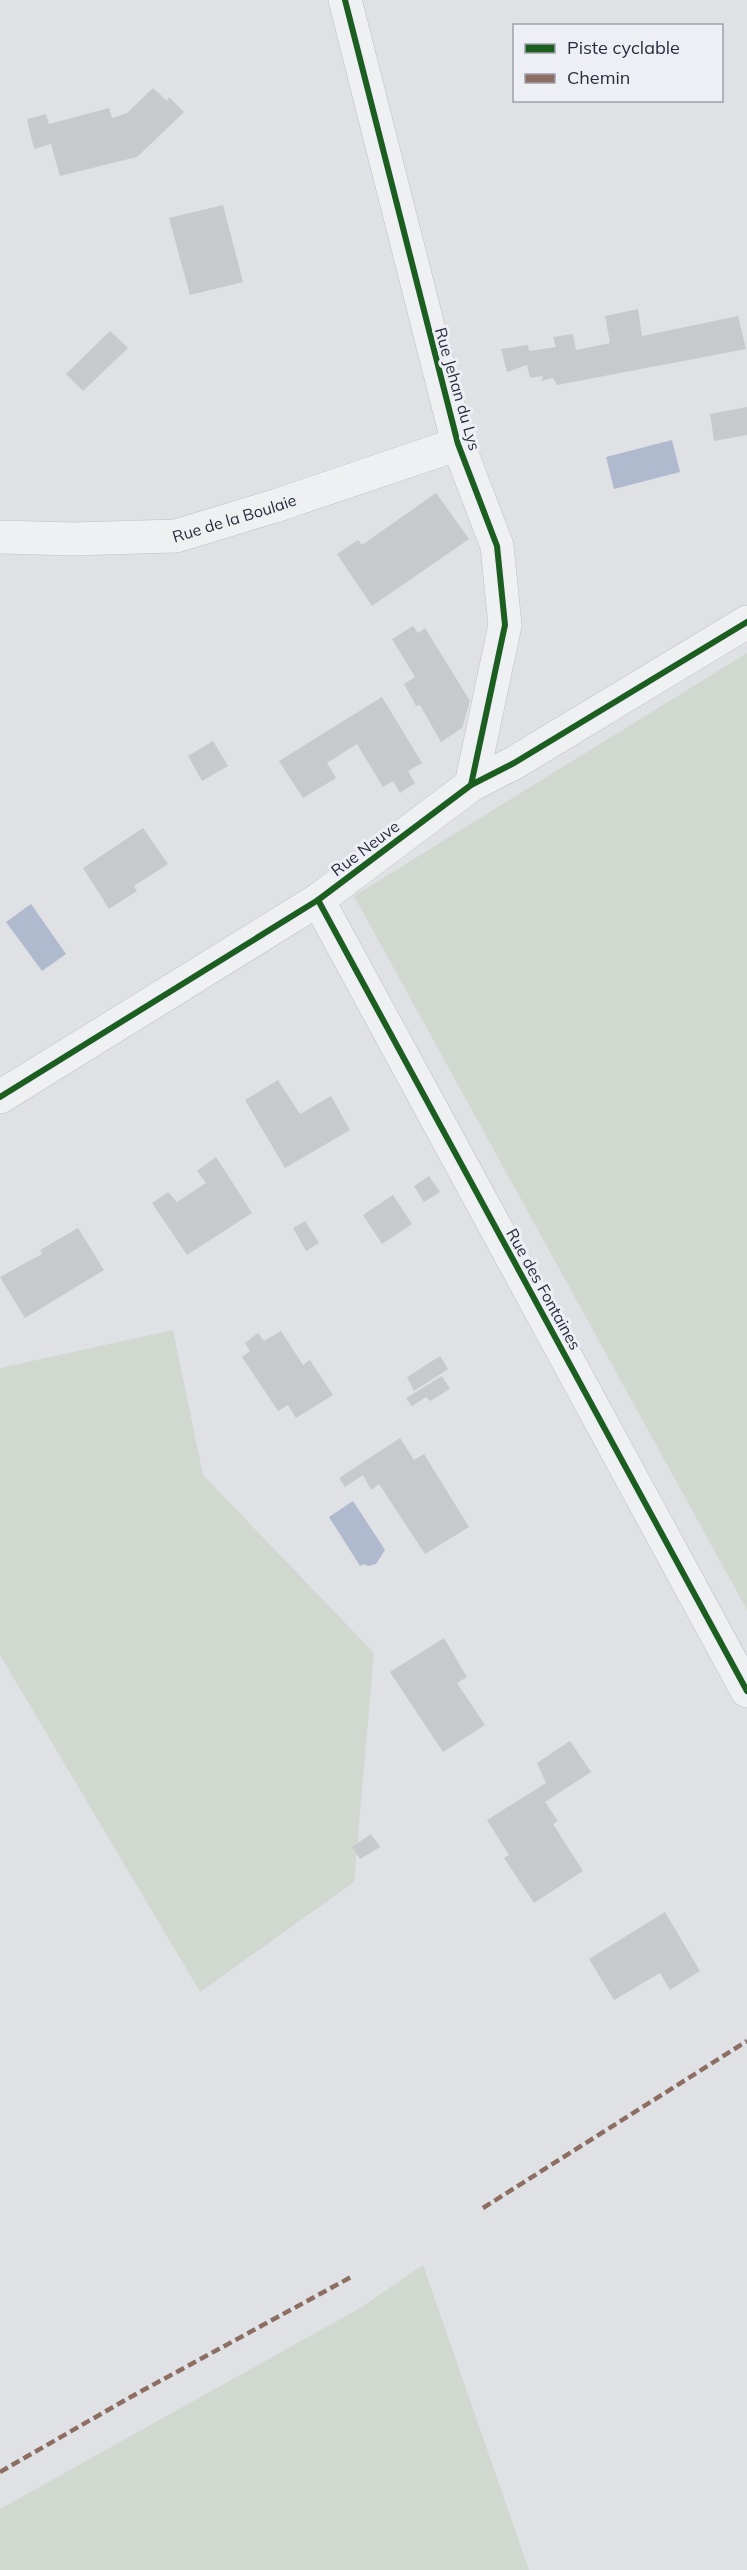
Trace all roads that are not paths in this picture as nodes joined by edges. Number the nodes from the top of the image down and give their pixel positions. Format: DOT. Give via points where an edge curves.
graph roads {
  1 [pos="345,0"];
  2 [pos="458,444"];
  3 [pos="0,537"];
  4 [pos="747,622"];
  5 [pos="471,785"];
  6 [pos="318,900"];
  7 [pos="0,1097"];
  8 [pos="747,1691"];
  1 -- 2 [label="street, Rue Jehan du Lys"];
  2 -- 3 [label="street, Rue de la Boulaie" via="176,536"];
  2 -- 5 [label="street, Rue Jehan du Lys" via="497,546 505,625"];
  4 -- 5 [label="street, Rue Neuve" via="514,764"];
  5 -- 6 [label="street, Rue Neuve"];
  6 -- 7 [label="street, Rue Neuve"];
  6 -- 8 [label="street, Rue des Fontaines"];
}
